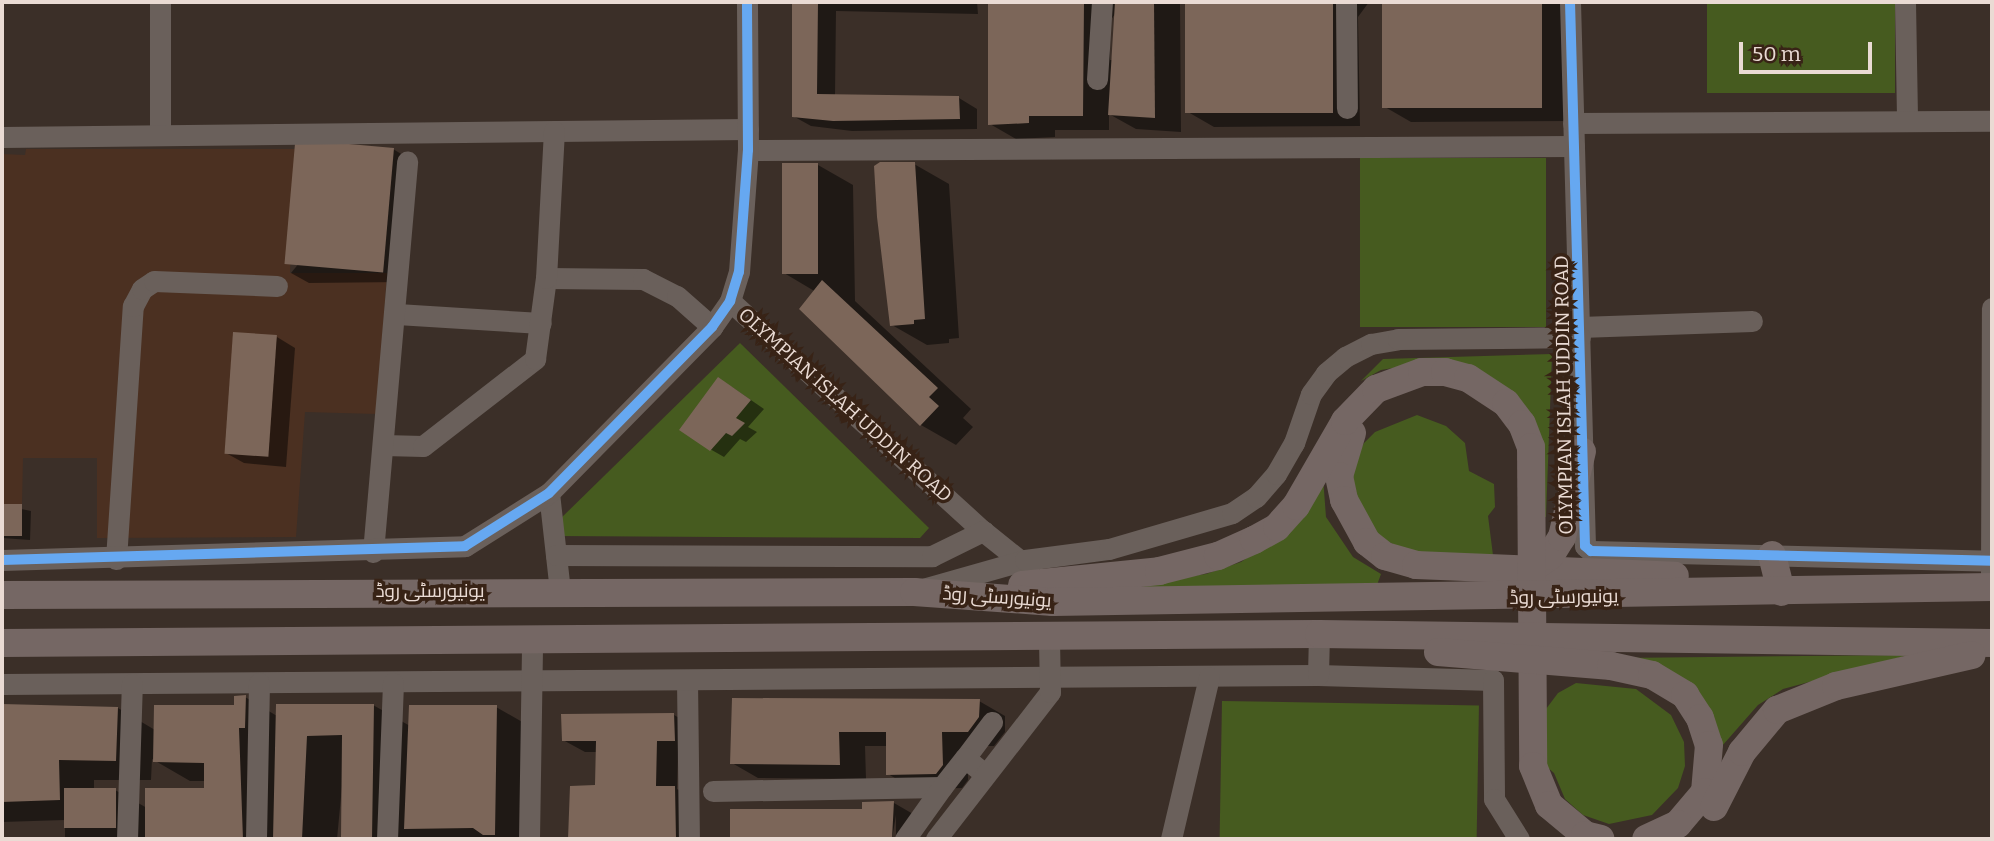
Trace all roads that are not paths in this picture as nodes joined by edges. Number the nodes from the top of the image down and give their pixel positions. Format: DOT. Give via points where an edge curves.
graph roads {
  1 [pos="160,2"];
  2 [pos="747,2"];
  3 [pos="1102,2"];
  4 [pos="1346,2"];
  5 [pos="1570,2"];
  6 [pos="1905,2"];
  7 [pos="1097,79"];
  8 [pos="1347,108"];
  9 [pos="1907,120"];
  10 [pos="1992,121"];
  11 [pos="1573,124"];
  12 [pos="554,131"];
  13 [pos="160,134"];
  14 [pos="2,137"];
  15 [pos="748,139"];
  16 [pos="1574,146"];
  17 [pos="407,161"];
  18 [pos="547,278"];
  19 [pos="276,286"];
  20 [pos="730,301"];
  21 [pos="1992,308"];
  22 [pos="397,314"];
  23 [pos="1752,321"];
  24 [pos="541,323"];
  25 [pos="712,327"];
  26 [pos="1580,332"];
  27 [pos="383,445"];
  28 [pos="1582,451"];
  29 [pos="1525,466"];
  30 [pos="549,493"];
  31 [pos="983,531"];
  32 [pos="373,552"];
  33 [pos="556,555"];
  34 [pos="1772,555"];
  35 [pos="116,559"];
  36 [pos="2,560"];
  37 [pos="1531,569"];
  38 [pos="1991,573"];
  39 [pos="1039,582"];
  40 [pos="560,591"];
  41 [pos="1743,592"];
  42 [pos="1781,592"];
  43 [pos="2,595"];
  44 [pos="1319,634"];
  45 [pos="1049,638"];
  46 [pos="2,643"];
  47 [pos="532,643"];
  48 [pos="1992,643"];
  49 [pos="1992,654"];
  50 [pos="1318,676"];
  51 [pos="1209,677"];
  52 [pos="687,680"];
  53 [pos="1050,680"];
  54 [pos="259,683"];
  55 [pos="393,683"];
  56 [pos="531,683"];
  57 [pos="2,684"];
  58 [pos="132,684"];
  59 [pos="992,722"];
  60 [pos="965,758"];
  61 [pos="1525,765"];
  62 [pos="985,774"];
  63 [pos="942,787"];
  64 [pos="713,791"];
  65 [pos="127,839"];
  66 [pos="256,839"];
  67 [pos="387,839"];
  68 [pos="529,839"];
  69 [pos="688,839"];
  70 [pos="905,839"];
  71 [pos="936,839"];
  72 [pos="1171,839"];
  73 [pos="1518,839"];
  74 [pos="1562,839"];
  75 [pos="1601,839"];
  76 [pos="1646,839"];
  77 [pos="1687,839"];
  1 -- 13 [label="street"];
  2 -- 15 [label="street, OLYMPIAN ISLAH UDDIN ROAD"];
  3 -- 7 [label="street"];
  4 -- 8 [label="street"];
  5 -- 11 [label="street, OLYMPIAN ISLAH UDDIN ROAD"];
  6 -- 9 [label="street"];
  9 -- 10 [label="street"];
  9 -- 11 [label="street"];
  11 -- 16 [label="street, OLYMPIAN ISLAH UDDIN ROAD"];
  12 -- 13 [label="street"];
  12 -- 15 [label="street"];
  12 -- 18 [label="street"];
  13 -- 14 [label="street"];
  15 -- 16 [label="street"];
  15 -- 20 [label="street, OLYMPIAN ISLAH UDDIN ROAD" via="739,272"];
  16 -- 26 [label="street, OLYMPIAN ISLAH UDDIN ROAD"];
  17 -- 22 [label="street"];
  18 -- 24 [label="street"];
  18 -- 25 [label="street" via="643,278 677,296"];
  19 -- 35 [label="street" via="153,281 142,289 133,306"];
  20 -- 25 [label="street"];
  20 -- 31 [label="street, OLYMPIAN ISLAH UDDIN ROAD"];
  21 -- 38 [label="street"];
  22 -- 24 [label="street"];
  22 -- 27 [label="street"];
  23 -- 26 [label="street"];
  24 -- 27 [label="street" via="535,359 424,446"];
  25 -- 30 [label="street"];
  26 -- 28 [label="street, OLYMPIAN ISLAH UDDIN ROAD"];
  26 -- 39 [label="street" via="1371,344 1326,373 1311,394 1294,443 1256,497 1232,513 1109,550"];
  27 -- 32 [label="street"];
  28 -- 34 [label="street, OLYMPIAN ISLAH UDDIN ROAD" via="1585,546 1591,551"];
  28 -- 37 [label="main road" via="1562,537 1550,556"];
  29 -- 37 [label="main road" via="1502,425 1475,398 1439,387 1418,387 1395,391 1366,412 1343,452 1339,476 1352,522 1367,542 1385,555 1416,565"];
  29 -- 39 [label="main road" via="1522,424 1487,388 1445,372 1398,377 1357,405 1313,483 1277,527 1218,556 1159,571"];
  29 -- 61 [label="main road"];
  30 -- 32 [label="street" via="465,546"];
  30 -- 33 [label="street"];
  31 -- 33 [label="street" via="932,556"];
  31 -- 39 [label="street, OLYMPIAN ISLAH UDDIN ROAD"];
  32 -- 35 [label="street"];
  33 -- 40 [label="street"];
  34 -- 38 [label="street, OLYMPIAN ISLAH UDDIN ROAD"];
  34 -- 42 [label="main road"];
  35 -- 36 [label="street"];
  37 -- 41 [label="main road" via="1695,576"];
  38 -- 42 [label="main road, یونیورسٹی روڈ"];
  39 -- 40 [label="main road, یونیورسٹی روڈ" via="914,592"];
  39 -- 41 [label="main road, یونیورسٹی روڈ"];
  40 -- 43 [label="main road, یونیورسٹی روڈ"];
  41 -- 42 [label="main road, یونیورسٹی روڈ"];
  44 -- 45 [label="main road, یونیورسٹی روڈ"];
  44 -- 48 [label="main road, یونیورسٹی روڈ"];
  44 -- 50 [label="street"];
  44 -- 76 [label="main road" via="1388,649 1611,666 1652,675 1685,695 1700,718 1709,745 1705,792 1678,824"];
  45 -- 47 [label="main road, یونیورسٹی روڈ"];
  45 -- 53 [label="street"];
  46 -- 47 [label="main road, یونیورسٹی روڈ"];
  47 -- 56 [label="street"];
  49 -- 77 [label="main road" via="1836,686 1777,710 1742,752 1707,817"];
  50 -- 51 [label="street"];
  50 -- 73 [label="street" via="1493,680 1493,799"];
  51 -- 53 [label="street"];
  51 -- 72 [label="street"];
  52 -- 53 [label="street"];
  52 -- 56 [label="street"];
  52 -- 69 [label="street"];
  53 -- 62 [label="street" via="1050,692"];
  54 -- 55 [label="street"];
  54 -- 58 [label="street"];
  54 -- 66 [label="street"];
  55 -- 56 [label="street"];
  55 -- 67 [label="street"];
  56 -- 68 [label="street"];
  57 -- 58 [label="street"];
  58 -- 65 [label="street"];
  59 -- 60 [label="street"];
  60 -- 62 [label="street"];
  60 -- 63 [label="street"];
  61 -- 74 [label="main road" via="1520,786 1535,816"];
  61 -- 75 [label="main road" via="1549,805 1585,835"];
  62 -- 71 [label="street"];
  63 -- 64 [label="street"];
  63 -- 70 [label="street"];
}
